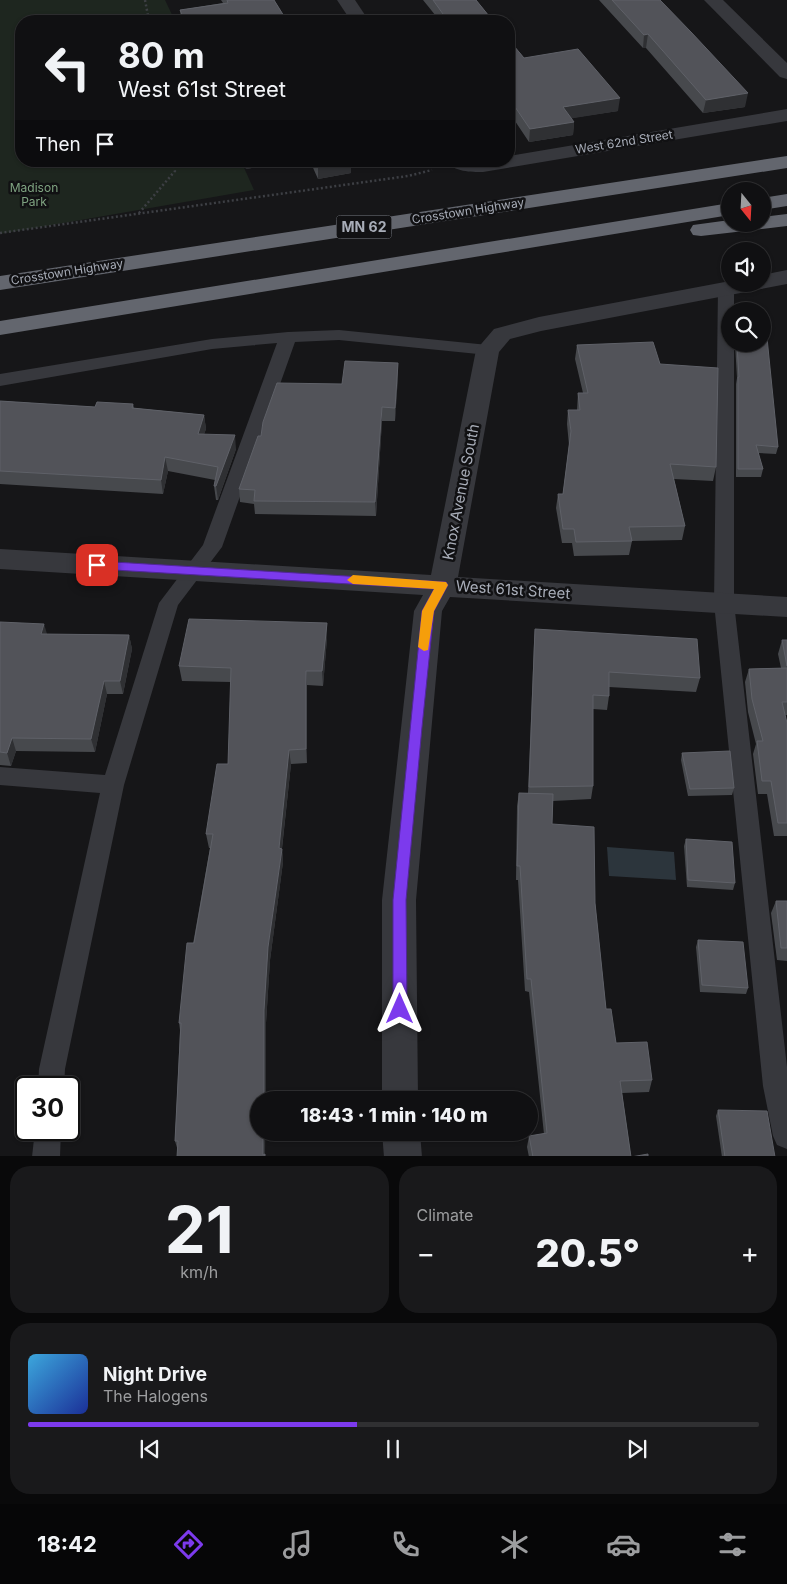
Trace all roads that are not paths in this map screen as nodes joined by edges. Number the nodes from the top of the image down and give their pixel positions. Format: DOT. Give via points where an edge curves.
graph roads {
  1 [pos="346,0"];
  2 [pos="713,0"];
  3 [pos="356,15"];
  4 [pos="787,73"];
  5 [pos="787,115"];
  6 [pos="787,156"];
  7 [pos="515,161"];
  8 [pos="787,162"];
  9 [pos="693,176"];
  10 [pos="787,200"];
  11 [pos="771,203"];
  12 [pos="721,210"];
  13 [pos="787,220"];
  14 [pos="771,222"];
  15 [pos="721,228"];
  16 [pos="787,277"];
  17 [pos="300,279"];
  18 [pos="771,280"];
  19 [pos="0,282"];
  20 [pos="721,289"];
  21 [pos="726,292"];
  22 [pos="0,328"];
  23 [pos="288,337"];
  24 [pos="495,342"];
  25 [pos="0,380"];
  26 [pos="0,559"];
  27 [pos="194,570"];
  28 [pos="442,585"];
  29 [pos="724,604"];
  30 [pos="787,607"];
  31 [pos="0,776"];
  32 [pos="113,785"];
  33 [pos="53,1076"];
  34 [pos="400,1091"];
  35 [pos="787,1136"];
  36 [pos="47,1141"];
  37 [pos="402,1141"];
  38 [pos="46,1156"];
  39 [pos="403,1156"];
  1 -- 3 [label="street"];
  2 -- 4 [label="street"];
  5 -- 7 [label="street, West 62nd Street"];
  6 -- 9 [label="highway"];
  8 -- 9 [label="highway, Crosstown Highway / MN 62"];
  9 -- 19 [label="highway, Crosstown Highway / MN 62"];
  10 -- 11 [label="highway"];
  12 -- 17 [label="highway"];
  13 -- 14 [label="highway"];
  15 -- 17 [label="highway"];
  16 -- 18 [label="street"];
  17 -- 22 [label="highway"];
  20 -- 24 [label="street" via="539,324"];
  21 -- 29 [label="lane"];
  23 -- 24 [label="lane" via="339,335"];
  23 -- 25 [label="lane" via="212,344"];
  23 -- 27 [label="lane" via="212,547"];
  24 -- 28 [label="street, Knox Avenue South"];
  26 -- 27 [label="street, West 61st Street"];
  27 -- 28 [label="street, West 61st Street"];
  27 -- 32 [label="lane" via="169,603"];
  28 -- 29 [label="street, West 61st Street"];
  28 -- 34 [label="street, Knox Avenue South" via="428,611 399,900"];
  29 -- 30 [label="street, West 61st Street"];
  29 -- 35 [label="lane" via="776,1086"];
  31 -- 32 [label="lane"];
  32 -- 33 [label="lane"];
  36 -- 38 [label="lane"];
  37 -- 39 [label="street"];
}
